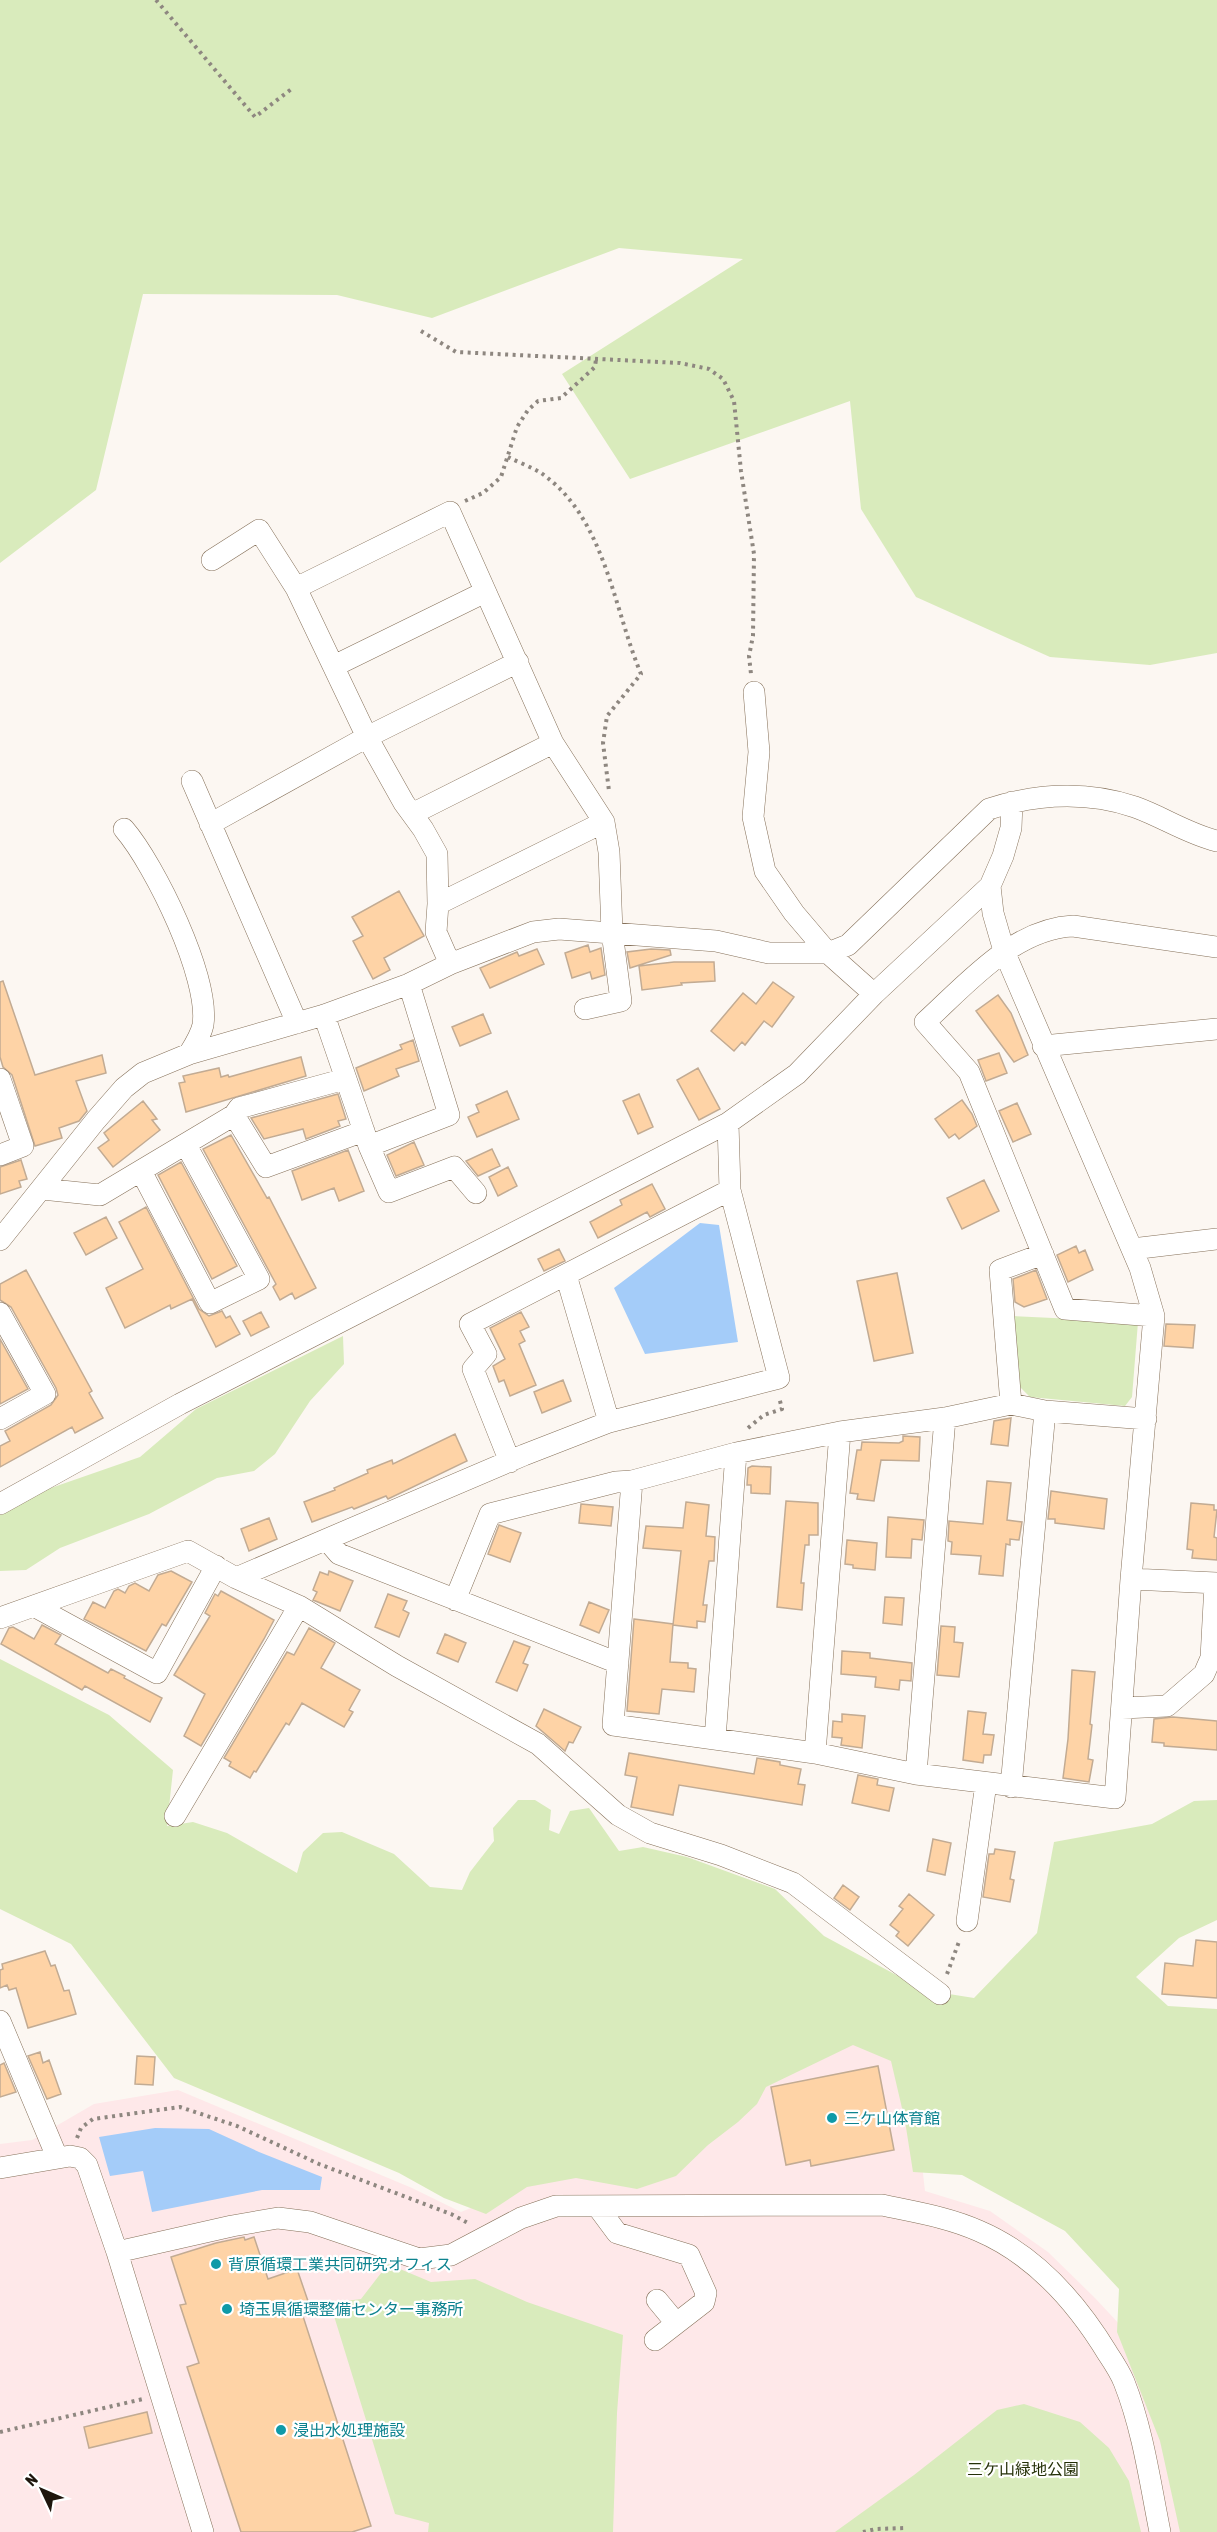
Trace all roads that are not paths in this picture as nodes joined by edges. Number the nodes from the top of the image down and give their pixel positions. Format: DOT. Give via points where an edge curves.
graph roads {
  1 [pos="212,560"];
  2 [pos="296,588"];
  3 [pos="484,592"];
  4 [pos="518,662"];
  5 [pos="334,666"];
  6 [pos="754,692"];
  7 [pos="367,737"];
  8 [pos="553,742"];
  9 [pos="192,781"];
  10 [pos="1012,802"];
  11 [pos="412,814"];
  12 [pos="604,822"];
  13 [pos="210,824"];
  14 [pos="124,829"];
  15 [pos="1217,841"];
  16 [pos="990,886"];
  17 [pos="438,904"];
  18 [pos="612,932"];
  19 [pos="1217,947"];
  20 [pos="1004,951"];
  21 [pos="828,953"];
  22 [pos="450,964"];
  23 [pos="409,984"];
  24 [pos="874,994"];
  25 [pos="585,1009"];
  26 [pos="324,1015"];
  27 [pos="297,1023"];
  28 [pos="1217,1029"];
  29 [pos="1043,1046"];
  30 [pos="189,1054"];
  31 [pos="0,1079"];
  32 [pos="345,1079"];
  33 [pos="234,1115"];
  34 [pos="728,1124"];
  35 [pos="366,1139"];
  36 [pos="186,1145"];
  37 [pos="0,1155"];
  38 [pos="141,1171"];
  39 [pos="42,1189"];
  40 [pos="730,1190"];
  41 [pos="476,1193"];
  42 [pos="1217,1239"];
  43 [pos="0,1240"];
  44 [pos="1132,1249"];
  45 [pos="1043,1254"];
  46 [pos="566,1275"];
  47 [pos="0,1313"];
  48 [pos="1154,1316"];
  49 [pos="1011,1404"];
  50 [pos="1045,1411"];
  51 [pos="945,1418"];
  52 [pos="0,1419"];
  53 [pos="1146,1419"];
  54 [pos="609,1422"];
  55 [pos="840,1432"];
  56 [pos="736,1453"];
  57 [pos="510,1462"];
  58 [pos="632,1481"];
  59 [pos="0,1504"];
  60 [pos="327,1540"];
  61 [pos="216,1566"];
  62 [pos="236,1578"];
  63 [pos="1131,1579"];
  64 [pos="1216,1584"];
  65 [pos="455,1600"];
  66 [pos="34,1606"];
  67 [pos="299,1606"];
  68 [pos="0,1618"];
  69 [pos="618,1664"];
  70 [pos="1122,1708"];
  71 [pos="715,1738"];
  72 [pos="815,1753"];
  73 [pos="916,1774"];
  74 [pos="986,1783"];
  75 [pos="1011,1786"];
  76 [pos="175,1816"];
  77 [pos="967,1922"];
  78 [pos="940,1994"];
  79 [pos="0,2021"];
  80 [pos="64,2156"];
  81 [pos="0,2168"];
  82 [pos="597,2206"];
  83 [pos="117,2252"];
  84 [pos="657,2300"];
  85 [pos="676,2324"];
  86 [pos="655,2340"];
  87 [pos="203,2532"];
  88 [pos="1160,2532"];
  1 -- 2 [label="street" via="259,530"];
  2 -- 3 [label="street" via="450,512"];
  2 -- 5 [label="street"];
  3 -- 4 [label="street"];
  3 -- 5 [label="street"];
  4 -- 7 [label="street"];
  4 -- 8 [label="street"];
  5 -- 7 [label="street"];
  6 -- 21 [label="street" via="759,752 753,818 765,871"];
  7 -- 11 [label="street"];
  7 -- 13 [label="street"];
  8 -- 11 [label="street"];
  8 -- 12 [label="street"];
  9 -- 13 [label="street"];
  10 -- 15 [label="street" via="1097,796"];
  10 -- 16 [label="street" via="1011,828"];
  10 -- 21 [label="street" via="988,809 848,945"];
  11 -- 17 [label="street" via="436,854"];
  12 -- 17 [label="street"];
  12 -- 18 [label="street"];
  13 -- 27 [label="street"];
  14 -- 30 [label="street" via="161,884 202,996 203,1027"];
  16 -- 20 [label="street"];
  16 -- 24 [label="street"];
  17 -- 22 [label="street" via="436,932"];
  18 -- 21 [label="street" via="716,941 769,954"];
  18 -- 22 [label="street" via="533,932"];
  18 -- 25 [label="street" via="621,1001"];
  19 -- 20 [label="street" via="1073,926 1052,927"];
  20 -- 29 [label="street"];
  20 -- 45 [label="street" via="925,1022 969,1072"];
  21 -- 24 [label="street"];
  22 -- 23 [label="street"];
  23 -- 26 [label="street"];
  23 -- 35 [label="street" via="449,1115"];
  24 -- 34 [label="street" via="797,1074"];
  26 -- 27 [label="street"];
  26 -- 32 [label="street"];
  27 -- 30 [label="street"];
  28 -- 29 [label="street"];
  29 -- 44 [label="street"];
  30 -- 39 [label="street" via="143,1073 124,1088"];
  31 -- 37 [label="street" via="22,1146"];
  32 -- 33 [label="street" via="239,1108"];
  32 -- 35 [label="street"];
  33 -- 35 [label="street" via="266,1167"];
  33 -- 36 [label="street"];
  34 -- 40 [label="street"];
  34 -- 59 [label="street" via="180,1404"];
  35 -- 41 [label="street" via="388,1192 454,1167"];
  36 -- 38 [label="street"];
  36 -- 38 [label="street" via="258,1279 210,1304"];
  38 -- 39 [label="street" via="100,1195"];
  39 -- 43 [label="street"];
  40 -- 46 [label="street"];
  40 -- 54 [label="street" via="779,1378"];
  42 -- 44 [label="street"];
  44 -- 48 [label="street"];
  45 -- 48 [label="street" via="1065,1309"];
  45 -- 49 [label="street" via="1000,1270"];
  46 -- 54 [label="street"];
  46 -- 57 [label="street" via="470,1324 486,1354 473,1369"];
  47 -- 52 [label="street" via="45,1394"];
  48 -- 53 [label="street"];
  49 -- 50 [label="street"];
  49 -- 51 [label="street"];
  50 -- 53 [label="street"];
  50 -- 75 [label="street"];
  51 -- 55 [label="street"];
  51 -- 73 [label="street"];
  53 -- 63 [label="street"];
  54 -- 57 [label="street"];
  55 -- 56 [label="street"];
  55 -- 72 [label="street"];
  56 -- 58 [label="street"];
  56 -- 71 [label="street"];
  57 -- 60 [label="street"];
  58 -- 65 [label="street" via="490,1514"];
  58 -- 69 [label="street"];
  60 -- 62 [label="street"];
  60 -- 65 [label="street" via="339,1554"];
  61 -- 62 [label="street"];
  61 -- 66 [label="street" via="188,1551"];
  61 -- 66 [label="street" via="157,1673"];
  62 -- 67 [label="street"];
  63 -- 64 [label="street"];
  63 -- 70 [label="street"];
  64 -- 70 [label="street" via="1211,1658 1204,1674 1167,1706"];
  65 -- 69 [label="street"];
  66 -- 68 [label="street"];
  67 -- 76 [label="street"];
  67 -- 78 [label="street" via="538,1744 626,1820 650,1833 793,1883"];
  69 -- 71 [label="street" via="613,1725"];
  70 -- 75 [label="street" via="1115,1798"];
  71 -- 72 [label="street"];
  72 -- 73 [label="street"];
  73 -- 74 [label="street"];
  74 -- 75 [label="street"];
  74 -- 77 [label="street"];
  79 -- 80 [label="street"];
  80 -- 81 [label="street"];
  80 -- 83 [label="street" via="80,2158 92,2175"];
  82 -- 83 [label="street" via="556,2206 521,2218 451,2255 419,2259 310,2222 278,2218"];
  82 -- 85 [label="street" via="617,2232 689,2255 706,2293 704,2302"];
  82 -- 88 [label="street" via="882,2205 979,2230 1016,2251 1056,2284 1094,2330 1123,2379 1137,2418"];
  83 -- 87 [label="street"];
  84 -- 85 [label="street"];
  85 -- 86 [label="street"];
}
